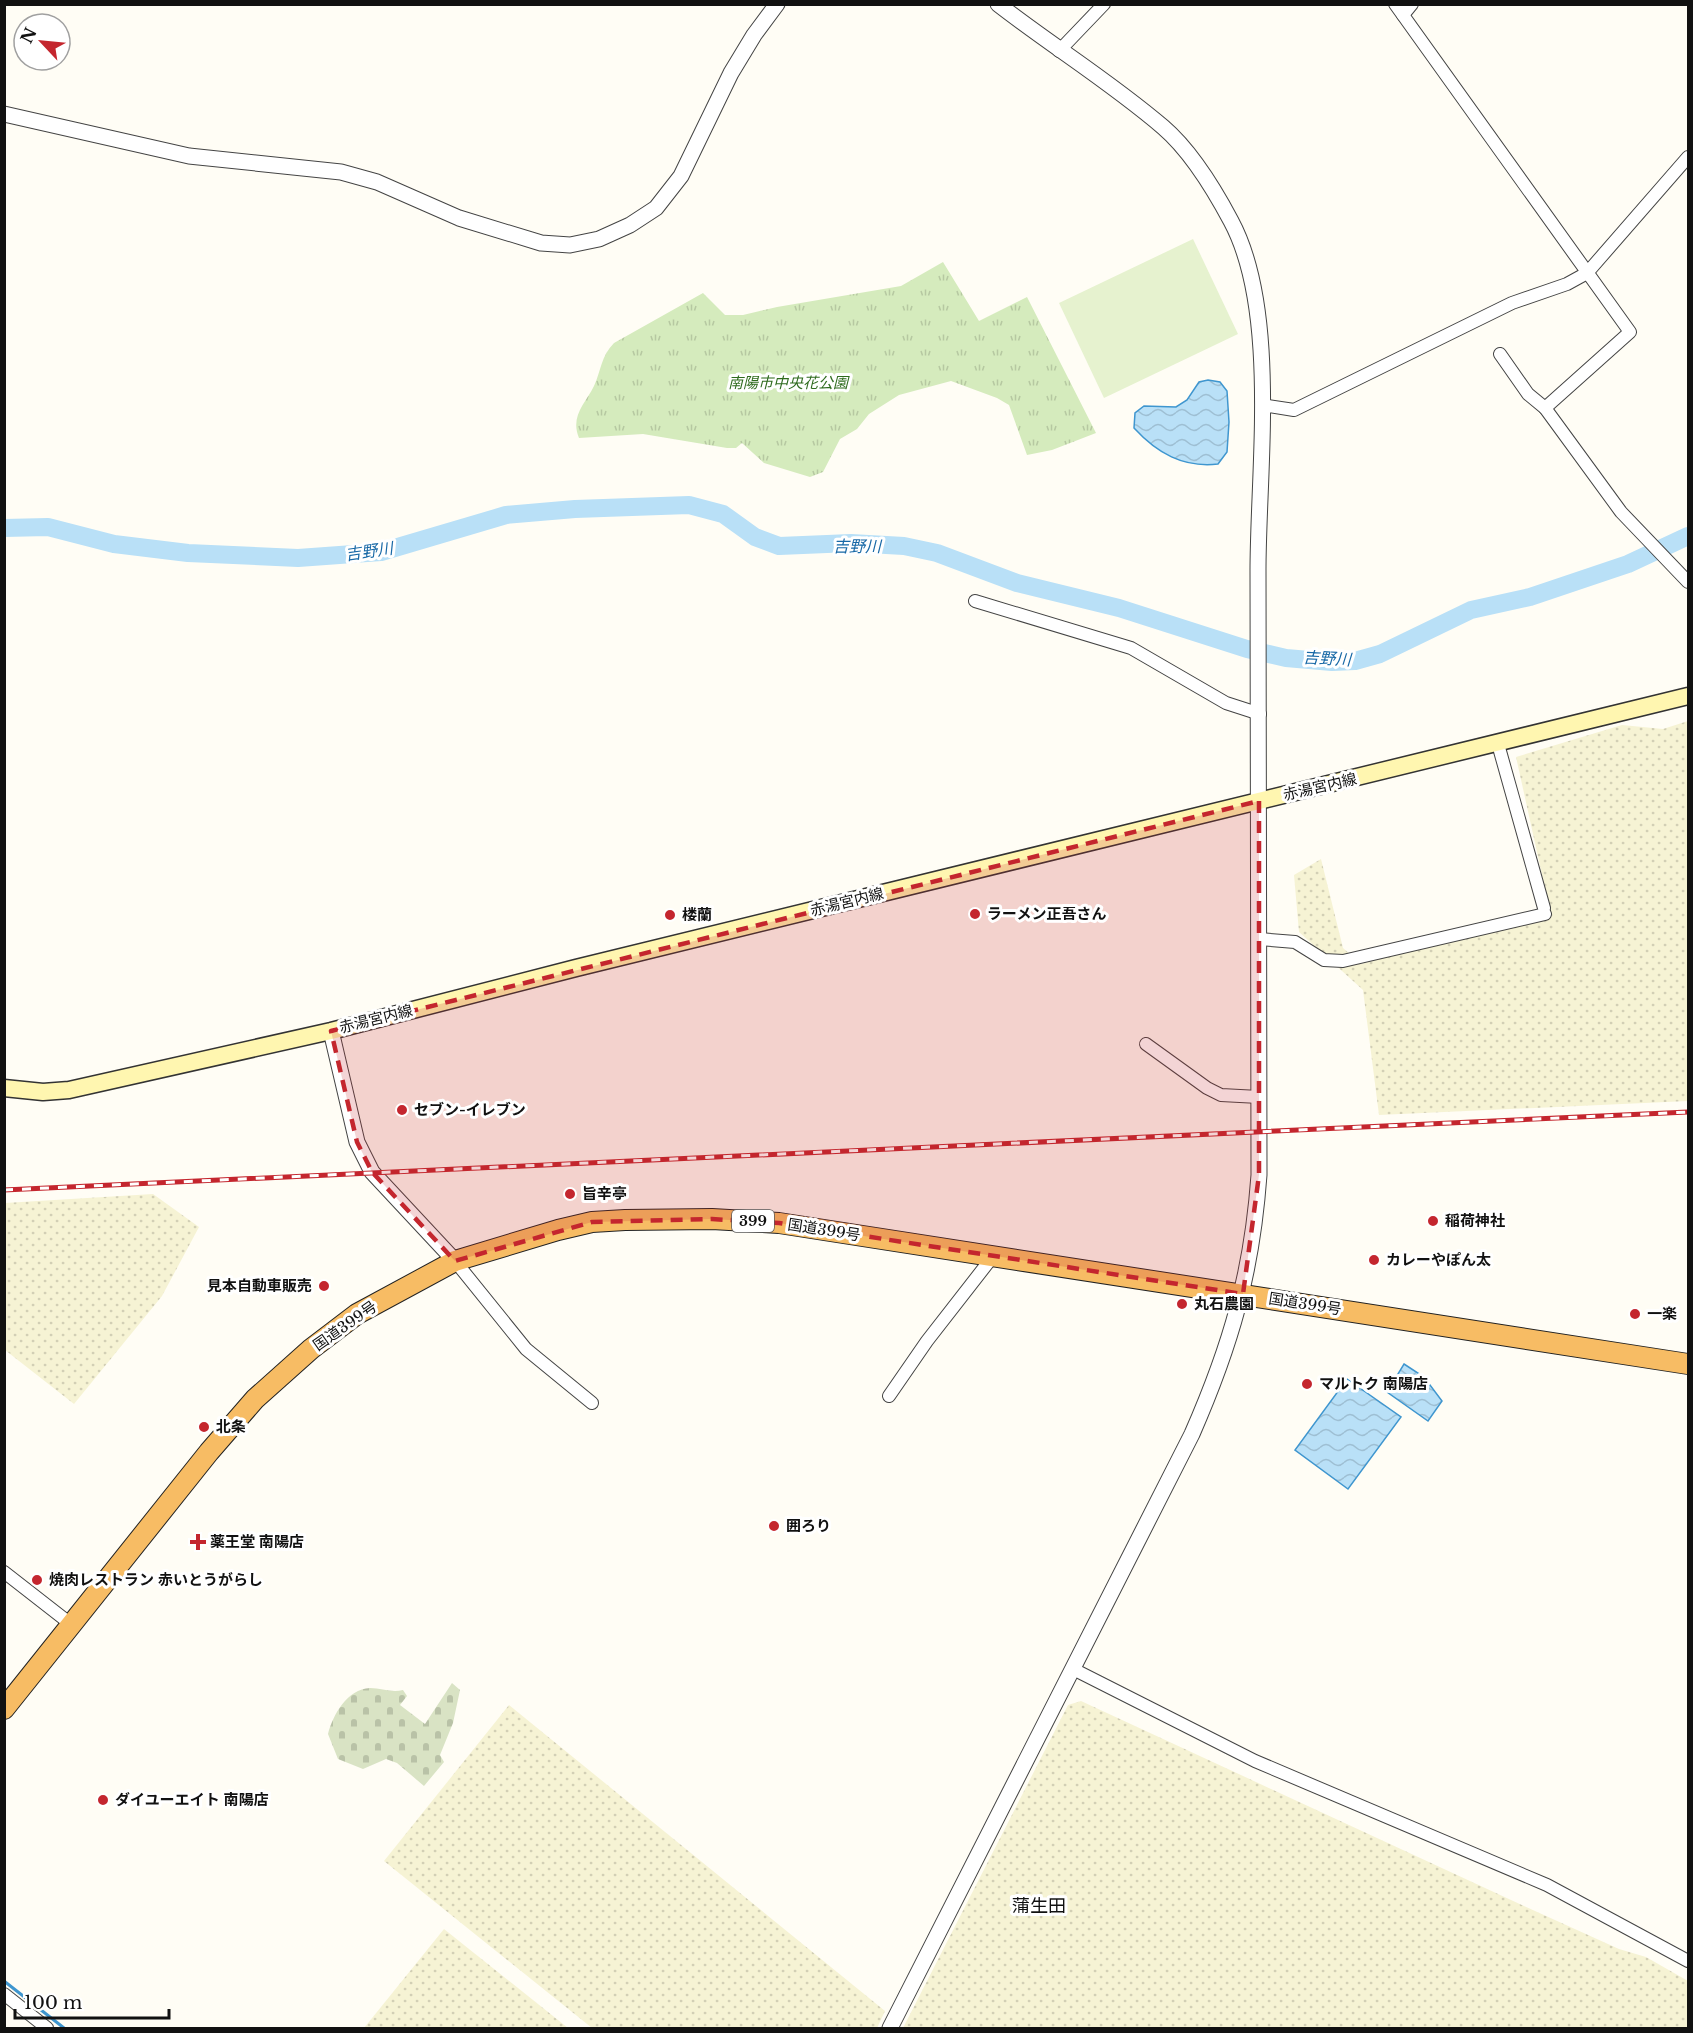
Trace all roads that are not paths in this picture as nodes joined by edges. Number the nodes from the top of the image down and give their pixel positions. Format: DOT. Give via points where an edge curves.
graph roads {
  1 [pos="777,4"];
  2 [pos="998,4"];
  3 [pos="1104,4"];
  4 [pos="1412,4"];
  5 [pos="1399,10"];
  6 [pos="1059,51"];
  7 [pos="4,114"];
  8 [pos="1689,157"];
  9 [pos="1587,273"];
  10 [pos="1500,354"];
  11 [pos="1262,405"];
  12 [pos="1545,408"];
  13 [pos="1686,580"];
  14 [pos="975,601"];
  15 [pos="1689,696"];
  16 [pos="1260,714"];
  17 [pos="1498,744"];
  18 [pos="1259,801"];
  19 [pos="1259,939"];
  20 [pos="331,1031"];
  21 [pos="1146,1044"];
  22 [pos="4,1088"];
  23 [pos="1259,1096"];
  24 [pos="994,1255"];
  25 [pos="455,1261"];
  26 [pos="1243,1294"];
  27 [pos="1689,1364"];
  28 [pos="889,1396"];
  29 [pos="592,1403"];
  30 [pos="4,1572"];
  31 [pos="72,1625"];
  32 [pos="1072,1669"];
  33 [pos="4,1709"];
  34 [pos="1689,1960"];
  35 [pos="4,1994"];
  36 [pos="47,2028"];
  37 [pos="890,2028"];
  1 -- 7 [label="street" via="731,73 681,176 656,208 599,239 570,245 541,243 470,222 377,182 341,172 189,156"];
  2 -- 6 [label="street"];
  3 -- 6 [label="street"];
  4 -- 5 [label="street"];
  5 -- 9 [label="street"];
  6 -- 11 [label="street" via="1166,129 1199,170 1231,221 1252,278"];
  8 -- 9 [label="street"];
  9 -- 11 [label="street" via="1512,303 1294,410"];
  9 -- 12 [label="street" via="1630,332"];
  10 -- 12 [label="street" via="1528,394"];
  11 -- 16 [label="street"];
  12 -- 13 [label="street" via="1621,512"];
  14 -- 16 [label="street" via="1131,648 1226,703"];
  15 -- 17 [label="main road, 赤湯宮内線"];
  16 -- 18 [label="street"];
  17 -- 18 [label="main road, 赤湯宮内線"];
  17 -- 19 [label="street" via="1544,911 1343,961 1324,960 1295,942"];
  18 -- 19 [label="street"];
  18 -- 20 [label="main road, 赤湯宮内線"];
  19 -- 23 [label="street"];
  20 -- 22 [label="main road, 赤湯宮内線" via="69,1089 43,1092"];
  20 -- 25 [label="street" via="357,1142 372,1172"];
  21 -- 23 [label="street" via="1221,1095"];
  23 -- 26 [label="street" via="1256,1222"];
  24 -- 25 [label="highway, 国道399号 / 399" via="779,1223 712,1219 592,1222"];
  24 -- 26 [label="highway, 国道399号 / 399"];
  24 -- 28 [label="street"];
  25 -- 29 [label="street" via="526,1349"];
  25 -- 31 [label="highway, 国道399号 / 399" via="357,1314 255,1399"];
  26 -- 27 [label="highway, 国道399号 / 399"];
  26 -- 32 [label="street" via="1216,1378 1192,1434"];
  30 -- 31 [label="street"];
  31 -- 33 [label="highway, 国道399号 / 399"];
  32 -- 34 [label="street" via="1255,1761 1547,1885"];
  32 -- 37 [label="street"];
  35 -- 36 [label="street"];
}
